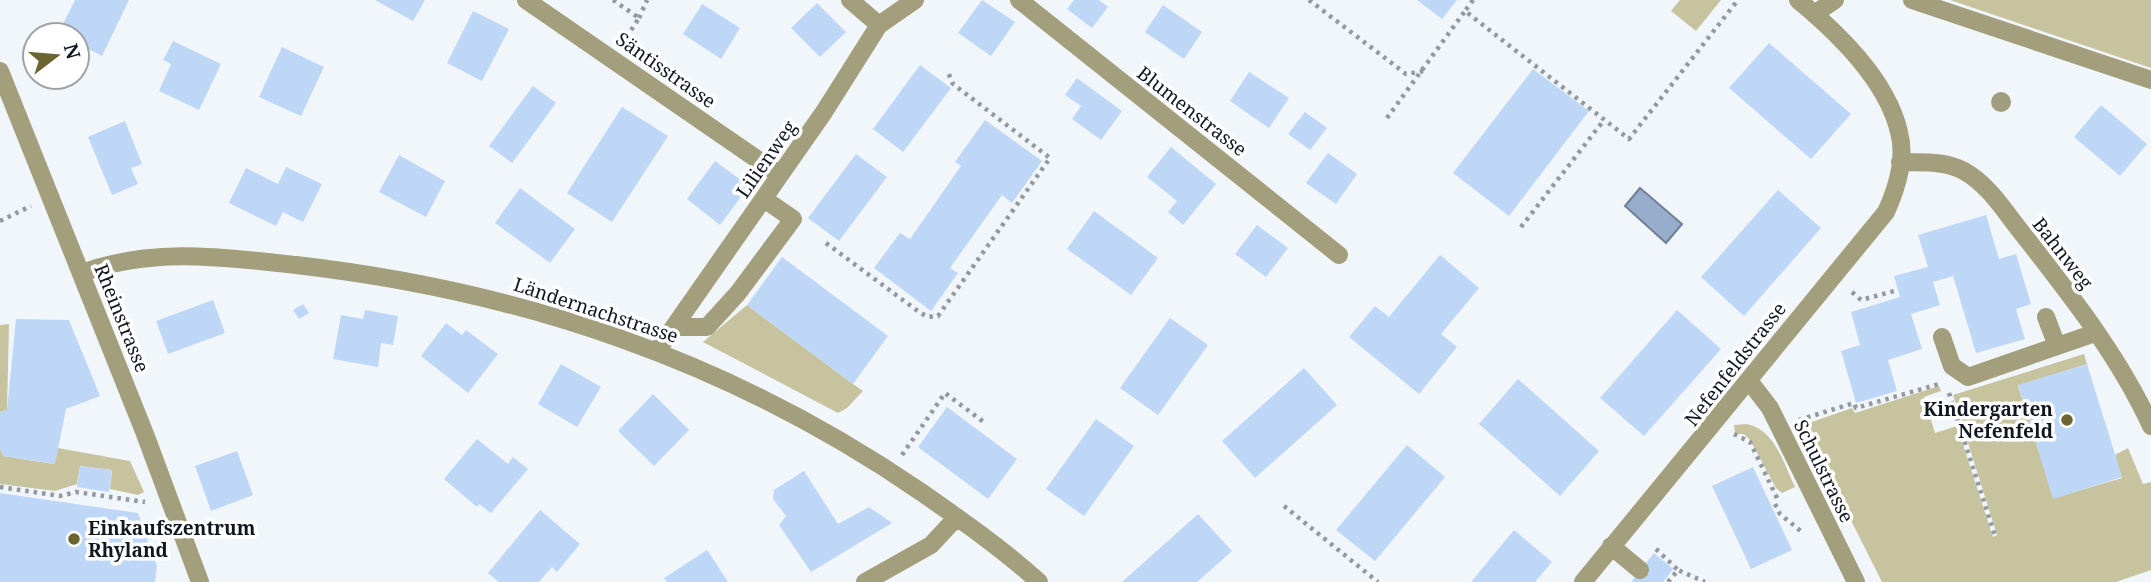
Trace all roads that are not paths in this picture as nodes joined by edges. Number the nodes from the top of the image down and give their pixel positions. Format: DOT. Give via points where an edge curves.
graph roads {
  1 [pos="526,0"];
  2 [pos="850,0"];
  3 [pos="915,0"];
  4 [pos="1019,0"];
  5 [pos="1798,0"];
  6 [pos="1835,0"];
  7 [pos="1912,0"];
  8 [pos="1814,14"];
  9 [pos="879,25"];
  10 [pos="0,71"];
  11 [pos="2151,80"];
  12 [pos="1900,162"];
  13 [pos="780,175"];
  14 [pos="764,199"];
  15 [pos="1339,255"];
  16 [pos="82,273"];
  17 [pos="2046,317"];
  18 [pos="674,327"];
  19 [pos="2095,333"];
  20 [pos="1942,337"];
  21 [pos="2057,346"];
  22 [pos="657,351"];
  23 [pos="1750,382"];
  24 [pos="2151,426"];
  25 [pos="957,517"];
  26 [pos="1611,546"];
  27 [pos="1640,570"];
  28 [pos="200,582"];
  29 [pos="865,582"];
  30 [pos="1039,582"];
  31 [pos="1583,582"];
  32 [pos="1856,582"];
  1 -- 13 [label="street, Säntisstrasse"];
  2 -- 9 [label="street"];
  3 -- 9 [label="street, Lilienweg"];
  4 -- 15 [label="street, Blumenstrasse"];
  5 -- 8 [label="street, Nefenfeldstrasse"];
  6 -- 8 [label="street"];
  7 -- 11 [label="street"];
  8 -- 12 [label="street, Nefenfeldstrasse" via="1879,83 1900,133"];
  9 -- 13 [label="street, Lilienweg"];
  10 -- 16 [label="street, Rheinstrasse"];
  12 -- 19 [label="street, Bahnweg" via="1944,163 1986,188"];
  12 -- 23 [label="street, Nefenfeldstrasse" via="1896,190 1886,212"];
  13 -- 14 [label="street, Lilienweg"];
  14 -- 18 [label="street, Lilienweg"];
  14 -- 18 [label="street" via="793,219 707,327"];
  16 -- 22 [label="street, Ländernachstrasse" via="140,256 206,257 360,272 520,304"];
  16 -- 28 [label="street, Rheinstrasse"];
  17 -- 21 [label="street"];
  18 -- 22 [label="street, Lilienweg"];
  19 -- 21 [label="street"];
  19 -- 24 [label="street, Bahnweg"];
  20 -- 21 [label="street" via="1952,366 1968,377"];
  22 -- 25 [label="street, Ländernachstrasse" via="834,436"];
  23 -- 26 [label="street, Nefenfeldstrasse"];
  23 -- 32 [label="street, Schulstrasse" via="1770,408"];
  25 -- 29 [label="street" via="932,545"];
  25 -- 30 [label="street, Ländernachstrasse"];
  26 -- 27 [label="street"];
  26 -- 31 [label="street, Nefenfeldstrasse"];
}
